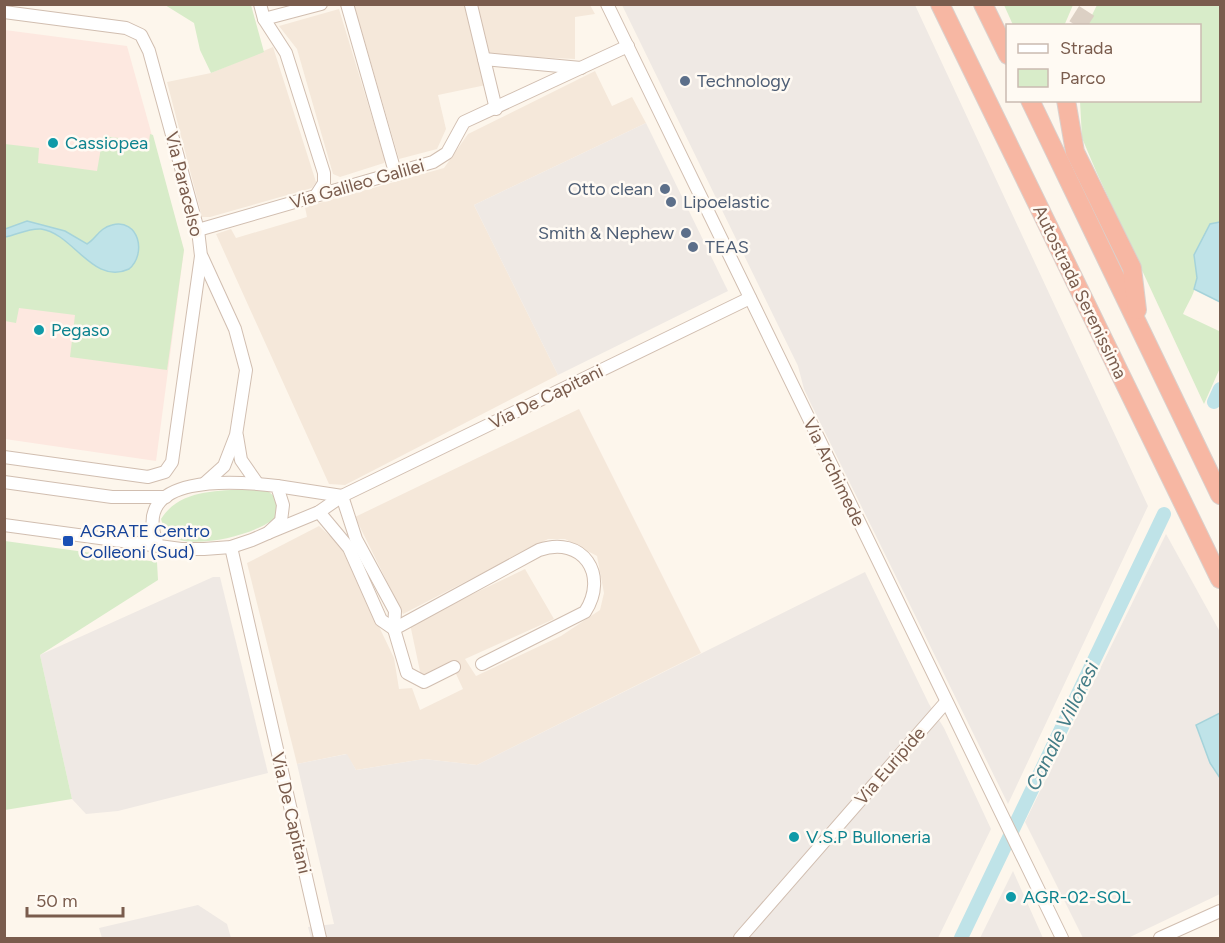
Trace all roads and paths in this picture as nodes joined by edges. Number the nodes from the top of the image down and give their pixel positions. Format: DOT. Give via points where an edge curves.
graph roads {
  1 [pos="260,4"];
  2 [pos="321,4"];
  3 [pos="347,4"];
  4 [pos="607,4"];
  5 [pos="940,4"];
  6 [pos="983,4"];
  7 [pos="471,5"];
  8 [pos="4,12"];
  9 [pos="264,19"];
  10 [pos="628,46"];
  11 [pos="1006,51"];
  12 [pos="484,59"];
  13 [pos="582,69"];
  14 [pos="1031,102"];
  15 [pos="1066,102"];
  16 [pos="496,109"];
  17 [pos="395,172"];
  18 [pos="317,194"];
  19 [pos="198,230"];
  20 [pos="201,256"];
  21 [pos="750,298"];
  22 [pos="1138,324"];
  23 [pos="236,435"];
  24 [pos="4,457"];
  25 [pos="4,482"];
  26 [pos="257,483"];
  27 [pos="204,484"];
  28 [pos="277,486"];
  29 [pos="1221,495"];
  30 [pos="342,496"];
  31 [pos="166,497"];
  32 [pos="319,512"];
  33 [pos="4,525"];
  34 [pos="268,533"];
  35 [pos="158,545"];
  36 [pos="231,547"];
  37 [pos="1221,579"];
  38 [pos="394,629"];
  39 [pos="482,664"];
  40 [pos="454,668"];
  41 [pos="946,702"];
  42 [pos="1221,911"];
  43 [pos="320,939"];
  44 [pos="740,939"];
  45 [pos="1062,939"];
  46 [pos="1160,939"];
  1 -- 9 [label="street"];
  2 -- 9 [label="street"];
  3 -- 17 [label="street"];
  4 -- 10 [label="street, Via Archimede"];
  5 -- 37 [label="highway, Autostrada Serenissima"];
  6 -- 11 [label="highway"];
  7 -- 12 [label="street"];
  8 -- 19 [label="street, Via Paracelso" via="126,28 141,35 149,51"];
  9 -- 18 [label="street" via="286,53 324,173 324,183"];
  10 -- 13 [label="street, Via Galileo Galilei"];
  10 -- 21 [label="street, Via Archimede"];
  12 -- 13 [label="street"];
  12 -- 16 [label="street"];
  13 -- 16 [label="street, Via Galileo Galilei"];
  14 -- 22 [label="highway"];
  15 -- 22 [label="highway" via="1075,152 1132,268"];
  16 -- 17 [label="street, Via Galileo Galilei" via="464,122 447,153 433,162"];
  17 -- 18 [label="street, Via Galileo Galilei"];
  18 -- 19 [label="street, Via Galileo Galilei"];
  19 -- 20 [label="street, Via Paracelso"];
  20 -- 23 [label="street" via="241,347 246,370"];
  20 -- 24 [label="street, Via Paracelso" via="172,462 165,472 148,477"];
  21 -- 30 [label="street, Via De Capitani"];
  21 -- 41 [label="street, Via Archimede"];
  22 -- 29 [label="highway"];
  23 -- 26 [label="street" via="241,460"];
  23 -- 27 [label="street" via="224,466"];
  25 -- 31 [label="street" via="112,497"];
  26 -- 27 [label="street" via="225,480"];
  26 -- 28 [label="street"];
  27 -- 31 [label="street"];
  28 -- 30 [label="street"];
  28 -- 34 [label="street" via="282,505 280,521"];
  30 -- 32 [label="street, Via De Capitani"];
  30 -- 38 [label="street" via="356,539 396,611"];
  31 -- 35 [label="street" via="155,506 152,515 152,532"];
  32 -- 34 [label="street, Via De Capitani"];
  32 -- 38 [label="street" via="349,548 381,620"];
  33 -- 35 [label="street, Via De Capitani"];
  34 -- 36 [label="street, Via De Capitani"];
  35 -- 36 [label="street, Via De Capitani" via="181,549"];
  36 -- 43 [label="street, Via De Capitani"];
  38 -- 39 [label="street" via="539,550 554,545 570,546 581,553 593,574 595,587 585,612"];
  38 -- 40 [label="street" via="407,673 424,682"];
  41 -- 44 [label="street, Via Euripide"];
  41 -- 45 [label="street, Via Archimede"];
  42 -- 46 [label="street"];
}
